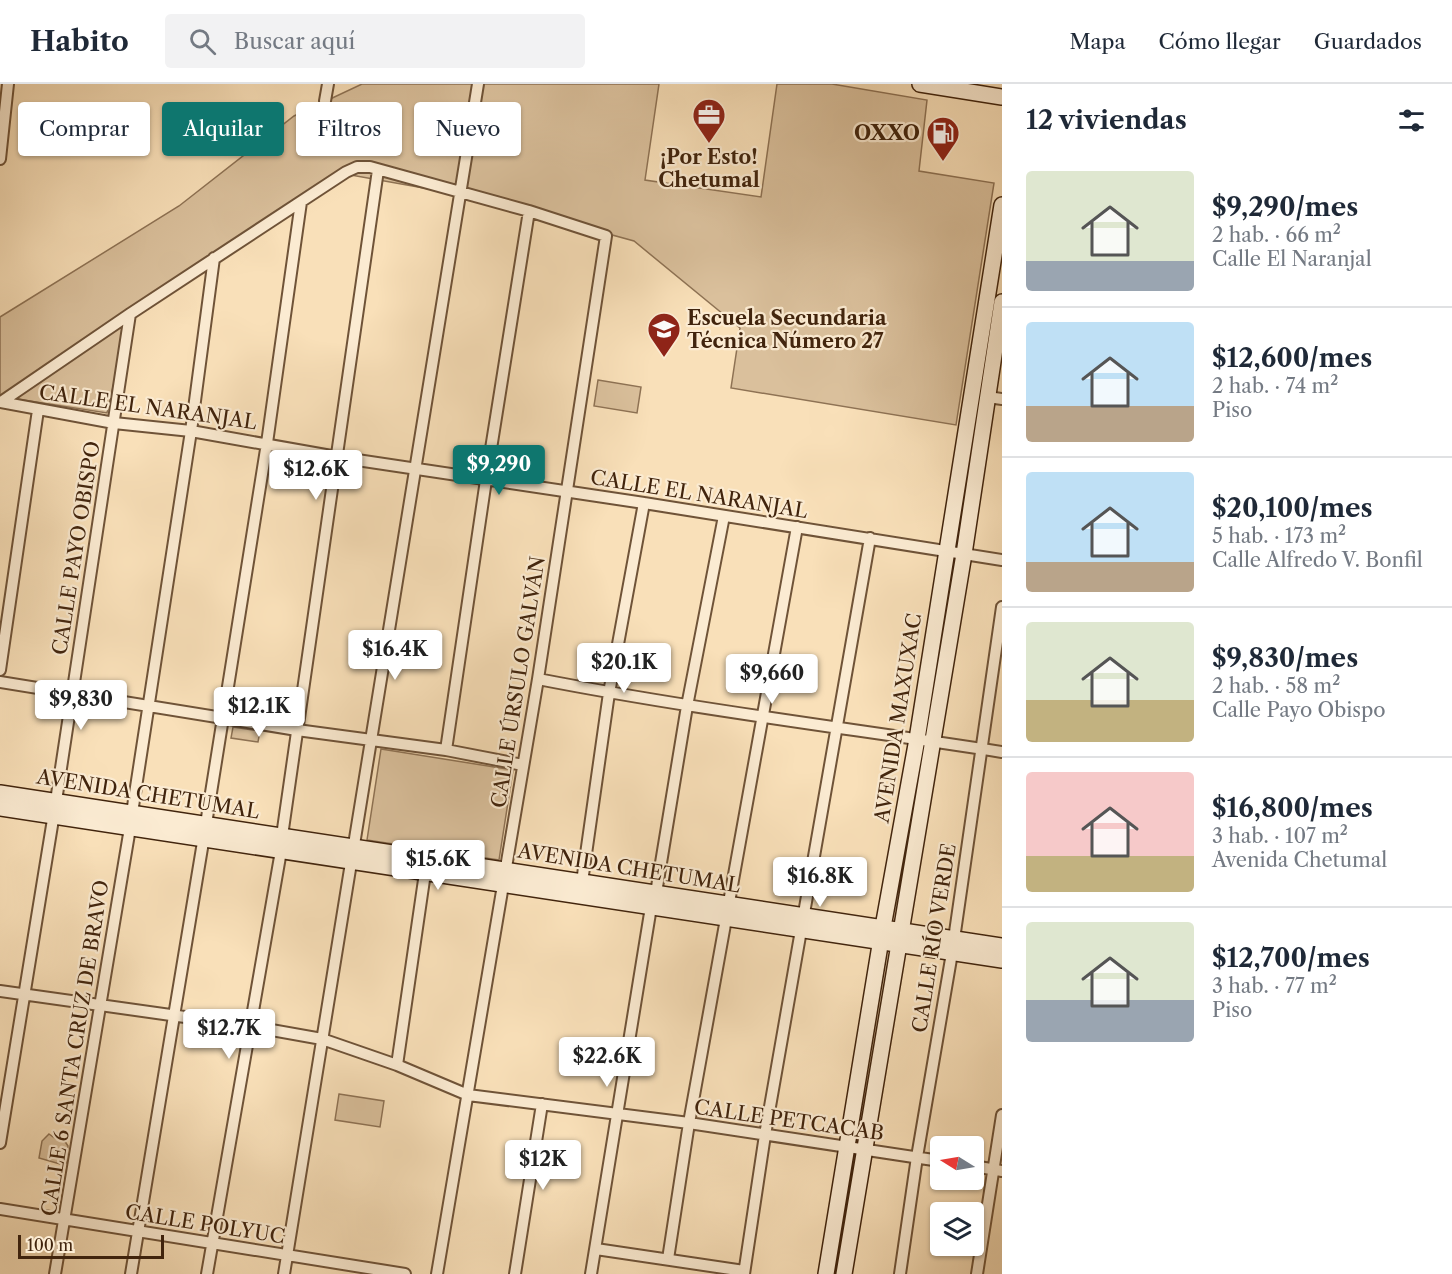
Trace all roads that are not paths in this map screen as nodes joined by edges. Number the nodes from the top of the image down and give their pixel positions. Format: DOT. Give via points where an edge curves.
graph roads {
  1 [pos="8,84"];
  2 [pos="328,84"];
  3 [pos="478,84"];
  4 [pos="929,85"];
  5 [pos="1002,97"];
  6 [pos="325,101"];
  7 [pos="0,159"];
  8 [pos="378,170"];
  9 [pos="460,192"];
  10 [pos="300,202"];
  11 [pos="1002,205"];
  12 [pos="529,211"];
  13 [pos="214,258"];
  14 [pos="1002,302"];
  15 [pos="130,314"];
  16 [pos="995,398"];
  17 [pos="0,402"];
  18 [pos="38,410"];
  19 [pos="114,423"];
  20 [pos="191,431"];
  21 [pos="267,443"];
  22 [pos="337,457"];
  23 [pos="415,469"];
  24 [pos="486,480"];
  25 [pos="566,492"];
  26 [pos="644,503"];
  27 [pos="724,516"];
  28 [pos="797,527"];
  29 [pos="870,538"];
  30 [pos="946,550"];
  31 [pos="964,554"];
  32 [pos="1002,560"];
  33 [pos="1002,607"];
  34 [pos="0,670"];
  35 [pos="538,679"];
  36 [pos="0,682"];
  37 [pos="609,693"];
  38 [pos="72,694"];
  39 [pos="149,704"];
  40 [pos="687,706"];
  41 [pos="223,717"];
  42 [pos="762,718"];
  43 [pos="297,729"];
  44 [pos="836,729"];
  45 [pos="371,740"];
  46 [pos="925,740"];
  47 [pos="982,749"];
  48 [pos="446,750"];
  49 [pos="1002,752"];
  50 [pos="523,765"];
  51 [pos="0,793"];
  52 [pos="0,808"];
  53 [pos="55,809"];
  54 [pos="131,820"];
  55 [pos="205,832"];
  56 [pos="282,843"];
  57 [pos="353,854"];
  58 [pos="425,873"];
  59 [pos="505,877"];
  60 [pos="582,882"];
  61 [pos="653,900"];
  62 [pos="728,911"];
  63 [pos="803,923"];
  64 [pos="881,934"];
  65 [pos="901,937"];
  66 [pos="952,946"];
  67 [pos="1002,946"];
  68 [pos="1002,960"];
  69 [pos="0,991"];
  70 [pos="24,995"];
  71 [pos="100,1007"];
  72 [pos="174,1017"];
  73 [pos="249,1026"];
  74 [pos="322,1040"];
  75 [pos="397,1065"];
  76 [pos="468,1095"];
  77 [pos="542,1104"];
  78 [pos="618,1114"];
  79 [pos="1002,1115"];
  80 [pos="689,1123"];
  81 [pos="765,1135"];
  82 [pos="0,1143"];
  83 [pos="847,1147"];
  84 [pos="864,1149"];
  85 [pos="917,1157"];
  86 [pos="930,1159"];
  87 [pos="998,1170"];
  88 [pos="0,1209"];
  89 [pos="65,1220"];
  90 [pos="138,1232"];
  91 [pos="212,1242"];
  92 [pos="596,1250"];
  93 [pos="287,1255"];
  94 [pos="668,1259"];
  95 [pos="362,1270"];
  96 [pos="744,1273"];
  97 [pos="55,1274"];
  98 [pos="131,1274"];
  99 [pos="207,1274"];
  100 [pos="284,1274"];
  101 [pos="405,1274"];
  102 [pos="437,1274"];
  103 [pos="515,1274"];
  104 [pos="591,1274"];
  105 [pos="826,1274"];
  106 [pos="844,1274"];
  107 [pos="900,1274"];
  108 [pos="977,1274"];
  1 -- 7 [label="street"];
  2 -- 6 [label="street"];
  3 -- 9 [label="street"];
  4 -- 5 [label="main road"];
  8 -- 9 [label="street"];
  8 -- 10 [label="street" via="357,167"];
  8 -- 22 [label="street"];
  9 -- 12 [label="street"];
  9 -- 23 [label="street"];
  10 -- 13 [label="street"];
  10 -- 21 [label="street"];
  11 -- 30 [label="main road, AVENIDA MAXUXAC"];
  12 -- 24 [label="street"];
  12 -- 25 [label="street, CALLE ÚRSULO GALVÁN" via="606,236"];
  13 -- 15 [label="street"];
  13 -- 20 [label="street, CALLE 6 SANTA CRUZ DE BRAVO"];
  14 -- 16 [label="main road, AVENIDA MAXUXAC"];
  15 -- 17 [label="street"];
  15 -- 19 [label="street, CALLE PAYO OBISPO"];
  16 -- 31 [label="main road, AVENIDA MAXUXAC"];
  17 -- 18 [label="street, CALLE EL NARANJAL"];
  18 -- 19 [label="street, CALLE EL NARANJAL"];
  18 -- 34 [label="street"];
  19 -- 20 [label="street, CALLE EL NARANJAL"];
  19 -- 38 [label="street, CALLE PAYO OBISPO"];
  20 -- 21 [label="street, CALLE EL NARANJAL"];
  20 -- 39 [label="street, CALLE 6 SANTA CRUZ DE BRAVO"];
  21 -- 22 [label="street, CALLE EL NARANJAL"];
  21 -- 41 [label="street"];
  22 -- 23 [label="street, CALLE EL NARANJAL"];
  22 -- 43 [label="street"];
  23 -- 24 [label="street, CALLE EL NARANJAL"];
  23 -- 45 [label="street"];
  24 -- 25 [label="street, CALLE EL NARANJAL"];
  24 -- 48 [label="street"];
  25 -- 26 [label="street, CALLE EL NARANJAL"];
  25 -- 35 [label="street, CALLE ÚRSULO GALVÁN"];
  26 -- 27 [label="street, CALLE EL NARANJAL"];
  26 -- 37 [label="street"];
  27 -- 28 [label="street, CALLE EL NARANJAL"];
  27 -- 40 [label="street"];
  28 -- 29 [label="street, CALLE EL NARANJAL"];
  28 -- 42 [label="street"];
  29 -- 30 [label="street, CALLE EL NARANJAL"];
  29 -- 44 [label="street"];
  30 -- 31 [label="street, CALLE EL NARANJAL"];
  30 -- 46 [label="main road, AVENIDA MAXUXAC"];
  31 -- 32 [label="street, CALLE EL NARANJAL"];
  31 -- 46 [label="main road, AVENIDA MAXUXAC"];
  33 -- 47 [label="street, CALLE RÍO VERDE"];
  35 -- 37 [label="street"];
  35 -- 50 [label="street, CALLE ÚRSULO GALVÁN"];
  36 -- 38 [label="street"];
  37 -- 40 [label="street"];
  37 -- 60 [label="street"];
  38 -- 39 [label="street"];
  38 -- 53 [label="street, CALLE PAYO OBISPO"];
  39 -- 41 [label="street"];
  39 -- 54 [label="street, CALLE 6 SANTA CRUZ DE BRAVO"];
  40 -- 42 [label="street"];
  40 -- 61 [label="street"];
  41 -- 43 [label="street"];
  41 -- 55 [label="street"];
  42 -- 44 [label="street"];
  42 -- 62 [label="street"];
  43 -- 45 [label="street"];
  43 -- 56 [label="street"];
  44 -- 46 [label="street"];
  44 -- 63 [label="street"];
  45 -- 48 [label="street"];
  45 -- 57 [label="street"];
  46 -- 47 [label="street"];
  46 -- 64 [label="main road, AVENIDA MAXUXAC"];
  46 -- 65 [label="main road, AVENIDA MAXUXAC"];
  47 -- 49 [label="street"];
  47 -- 66 [label="street, CALLE RÍO VERDE"];
  48 -- 50 [label="street"];
  50 -- 59 [label="street, CALLE ÚRSULO GALVÁN"];
  51 -- 53 [label="main road, AVENIDA CHETUMAL"];
  52 -- 53 [label="main road, AVENIDA CHETUMAL"];
  53 -- 54 [label="main road, AVENIDA CHETUMAL"];
  53 -- 70 [label="street, CALLE PAYO OBISPO"];
  54 -- 55 [label="main road, AVENIDA CHETUMAL"];
  54 -- 71 [label="street, CALLE 6 SANTA CRUZ DE BRAVO"];
  55 -- 56 [label="main road, AVENIDA CHETUMAL"];
  55 -- 72 [label="street"];
  56 -- 57 [label="main road, AVENIDA CHETUMAL"];
  56 -- 73 [label="street"];
  57 -- 58 [label="main road, AVENIDA CHETUMAL"];
  57 -- 59 [label="main road, AVENIDA CHETUMAL"];
  57 -- 74 [label="street"];
  58 -- 59 [label="main road, AVENIDA CHETUMAL"];
  58 -- 75 [label="street"];
  59 -- 60 [label="main road, AVENIDA CHETUMAL"];
  59 -- 61 [label="main road, AVENIDA CHETUMAL"];
  59 -- 76 [label="street, CALLE ÚRSULO GALVÁN"];
  60 -- 61 [label="main road, AVENIDA CHETUMAL"];
  61 -- 62 [label="main road, AVENIDA CHETUMAL"];
  61 -- 78 [label="street"];
  62 -- 63 [label="main road, AVENIDA CHETUMAL"];
  62 -- 80 [label="street"];
  63 -- 64 [label="main road, AVENIDA CHETUMAL"];
  63 -- 81 [label="street"];
  64 -- 65 [label="main road, AVENIDA CHETUMAL"];
  64 -- 83 [label="main road, AVENIDA MAXUXAC"];
  65 -- 66 [label="main road, AVENIDA CHETUMAL"];
  65 -- 84 [label="main road, AVENIDA MAXUXAC"];
  66 -- 67 [label="main road, AVENIDA CHETUMAL"];
  66 -- 68 [label="main road, AVENIDA CHETUMAL"];
  66 -- 85 [label="street, CALLE RÍO VERDE"];
  69 -- 70 [label="street, CALLE PETCACAB"];
  70 -- 71 [label="street, CALLE PETCACAB"];
  70 -- 82 [label="street, CALLE PAYO OBISPO"];
  71 -- 72 [label="street, CALLE PETCACAB"];
  71 -- 89 [label="street, CALLE 6 SANTA CRUZ DE BRAVO"];
  72 -- 73 [label="street, CALLE PETCACAB"];
  72 -- 90 [label="street"];
  73 -- 74 [label="street, CALLE PETCACAB"];
  73 -- 91 [label="street"];
  74 -- 75 [label="street, CALLE PETCACAB"];
  74 -- 93 [label="street"];
  75 -- 76 [label="street, CALLE PETCACAB"];
  76 -- 77 [label="street, CALLE PETCACAB"];
  76 -- 102 [label="street, CALLE ÚRSULO GALVÁN"];
  77 -- 78 [label="street, CALLE PETCACAB"];
  77 -- 103 [label="street"];
  78 -- 80 [label="street, CALLE PETCACAB"];
  78 -- 92 [label="street"];
  79 -- 87 [label="street"];
  80 -- 81 [label="street, CALLE PETCACAB"];
  80 -- 94 [label="street"];
  81 -- 83 [label="street, CALLE PETCACAB"];
  81 -- 96 [label="street"];
  83 -- 84 [label="street, CALLE PETCACAB"];
  83 -- 105 [label="main road, AVENIDA MAXUXAC"];
  84 -- 85 [label="street, CALLE PETCACAB"];
  84 -- 106 [label="main road, AVENIDA MAXUXAC"];
  85 -- 86 [label="street, CALLE PETCACAB"];
  85 -- 107 [label="street, CALLE RÍO VERDE"];
  87 -- 108 [label="street"];
  88 -- 89 [label="street, CALLE POLYUC"];
  89 -- 90 [label="street, CALLE POLYUC"];
  89 -- 97 [label="street, CALLE 6 SANTA CRUZ DE BRAVO"];
  90 -- 91 [label="street, CALLE POLYUC"];
  90 -- 98 [label="street"];
  91 -- 93 [label="street, CALLE POLYUC"];
  91 -- 99 [label="street"];
  92 -- 94 [label="street"];
  92 -- 104 [label="street"];
  93 -- 95 [label="street, CALLE POLYUC"];
  93 -- 100 [label="street"];
  94 -- 96 [label="street"];
  95 -- 101 [label="street, CALLE POLYUC"];
}
